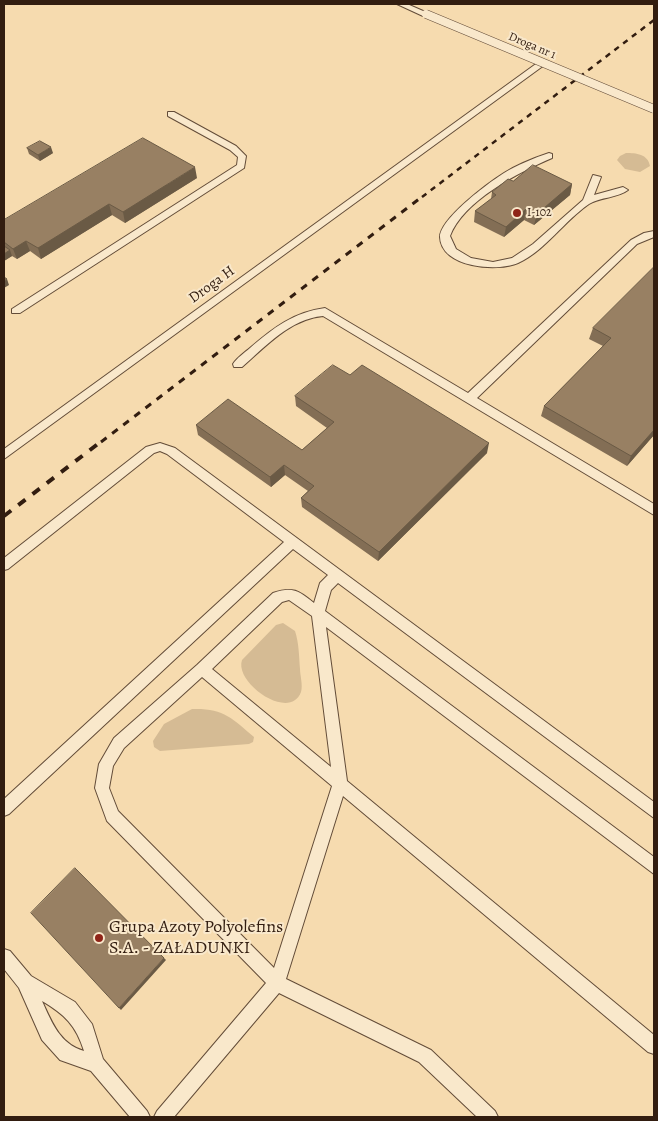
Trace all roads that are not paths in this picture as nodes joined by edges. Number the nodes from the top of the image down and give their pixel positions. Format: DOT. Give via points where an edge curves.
graph roads {
  1 [pos="401,4"];
  2 [pos="543,63"];
  3 [pos="654,109"];
  4 [pos="171,114"];
  5 [pos="549,156"];
  6 [pos="596,177"];
  7 [pos="623,190"];
  8 [pos="588,201"];
  9 [pos="654,234"];
  10 [pos="16,311"];
  11 [pos="238,364"];
  12 [pos="469,399"];
  13 [pos="4,455"];
  14 [pos="654,510"];
  15 [pos="292,542"];
  16 [pos="4,566"];
  17 [pos="337,575"];
  18 [pos="318,612"];
  19 [pos="202,669"];
  20 [pos="340,784"];
  21 [pos="4,809"];
  22 [pos="654,811"];
  23 [pos="654,866"];
  24 [pos="4,957"];
  25 [pos="25,982"];
  26 [pos="277,983"];
  27 [pos="654,1046"];
  28 [pos="96,1064"];
  29 [pos="141,1117"];
  30 [pos="163,1117"];
  31 [pos="489,1117"];
  1 -- 2 [label="lane, Droga nr 1, bridge"];
  2 -- 3 [label="lane, Droga nr 1, bridge"];
  2 -- 13 [label="lane, Droga H"];
  4 -- 10 [label="lane" via="233,148 242,156 241,166"];
  5 -- 8 [label="lane" via="506,175 459,215 449,225 445,236 448,246 471,261 488,265 506,264 521,257"];
  6 -- 8 [label="lane"];
  7 -- 8 [label="lane"];
  9 -- 12 [label="lane" via="647,234 634,242"];
  11 -- 12 [label="lane" via="294,319 312,312 325,312"];
  12 -- 14 [label="lane"];
  15 -- 16 [label="lane" via="171,451 160,447 150,450"];
  15 -- 17 [label="lane"];
  15 -- 21 [label="lane"];
  17 -- 18 [label="lane" via="325,587"];
  17 -- 22 [label="lane"];
  18 -- 19 [label="lane" via="290,594 278,597"];
  18 -- 20 [label="lane"];
  18 -- 23 [label="lane"];
  19 -- 20 [label="lane"];
  19 -- 26 [label="lane" via="119,743 106,764 102,788 112,816"];
  20 -- 26 [label="lane"];
  20 -- 27 [label="lane"];
  24 -- 25 [label="lane"];
  25 -- 28 [label="lane" via="69,1008 86,1030"];
  25 -- 28 [label="lane" via="48,1034 66,1054"];
  26 -- 30 [label="lane"];
  26 -- 31 [label="lane" via="425,1056"];
  28 -- 29 [label="lane"];
}
